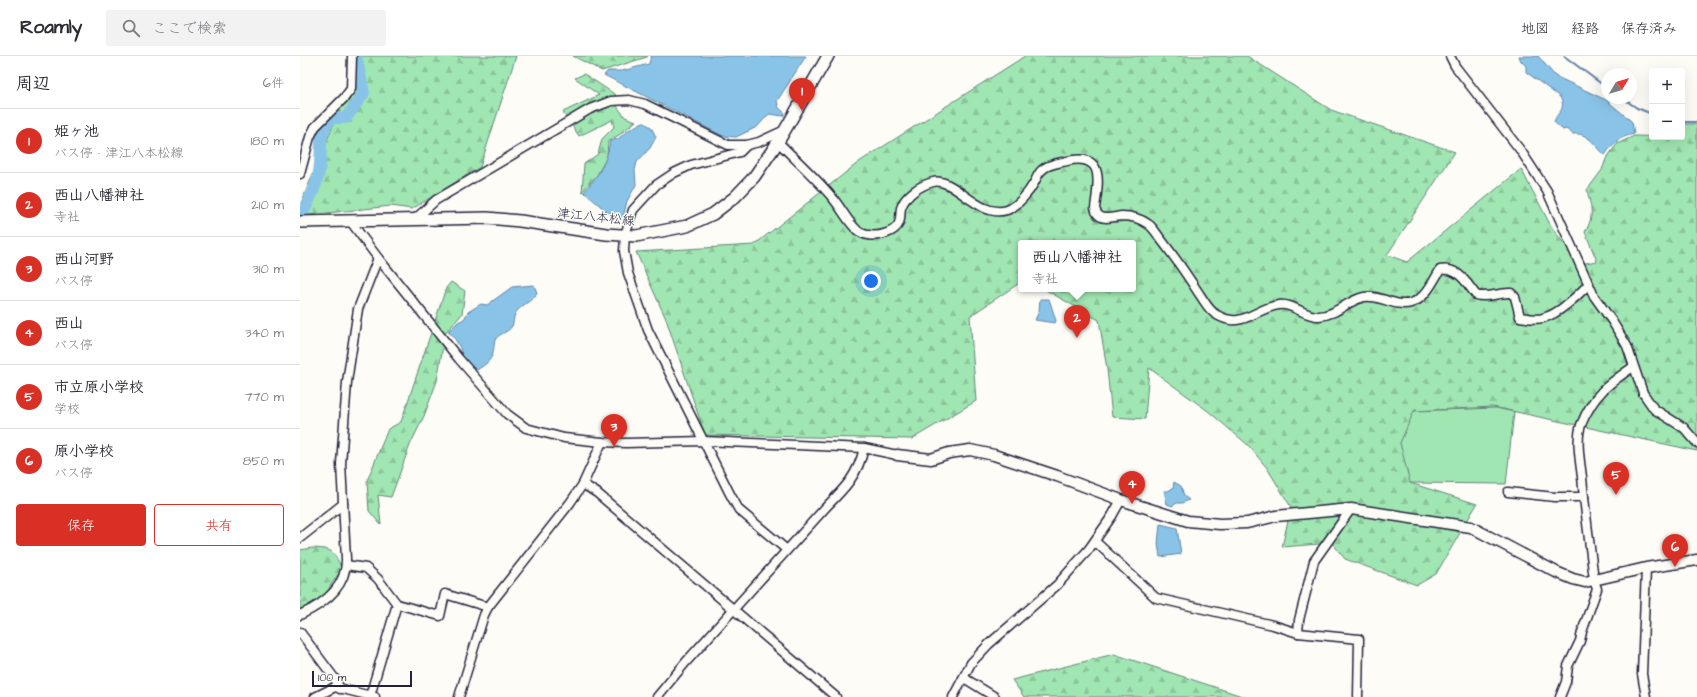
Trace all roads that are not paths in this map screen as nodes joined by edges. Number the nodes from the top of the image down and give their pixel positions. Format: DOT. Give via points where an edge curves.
graph roads {
  1 [pos="352,56"];
  2 [pos="828,56"];
  3 [pos="1450,56"];
  4 [pos="786,129"];
  5 [pos="778,142"];
  6 [pos="747,145"];
  7 [pos="300,174"];
  8 [pos="414,220"];
  9 [pos="304,222"];
  10 [pos="351,222"];
  11 [pos="625,235"];
  12 [pos="378,258"];
  13 [pos="1589,284"];
  14 [pos="1633,367"];
  15 [pos="703,440"];
  16 [pos="602,442"];
  17 [pos="1697,443"];
  18 [pos="864,448"];
  19 [pos="897,455"];
  20 [pos="583,484"];
  21 [pos="1508,492"];
  22 [pos="1584,497"];
  23 [pos="1121,500"];
  24 [pos="343,504"];
  25 [pos="1351,509"];
  26 [pos="300,538"];
  27 [pos="1098,544"];
  28 [pos="787,550"];
  29 [pos="1697,560"];
  30 [pos="346,565"];
  31 [pos="1646,568"];
  32 [pos="1594,580"];
  33 [pos="397,604"];
  34 [pos="488,607"];
  35 [pos="734,609"];
  36 [pos="300,615"];
  37 [pos="300,632"];
  38 [pos="1298,633"];
  39 [pos="964,678"];
  40 [pos="340,688"];
  41 [pos="373,696"];
  42 [pos="315,697"];
  43 [pos="459,697"];
  44 [pos="657,697"];
  45 [pos="836,697"];
  46 [pos="953,697"];
  47 [pos="995,697"];
  48 [pos="1358,697"];
  49 [pos="1560,697"];
  50 [pos="1646,697"];
  1 -- 7 [label="street" via="351,89 315,127"];
  2 -- 4 [label="main road, 津江八本松線"];
  3 -- 13 [label="street" via="1536,172"];
  4 -- 5 [label="main road, 津江八本松線"];
  4 -- 6 [label="street"];
  5 -- 11 [label="main road, 津江八本松線" via="754,177 735,197 713,214 695,224 678,229"];
  5 -- 13 [label="street" via="832,196 858,231 868,235 881,235 896,229 905,200 917,189 932,182 946,183 987,209 998,212 1008,209 1027,194 1045,167 1076,159 1086,160 1097,171 1099,180 1095,208 1101,218 1124,216 1150,225 1210,309 1225,319 1236,322 1266,307 1281,304 1319,316 1334,313 1361,297 1368,296 1410,304 1429,289 1440,270 1448,269 1458,272 1476,295 1487,297 1504,292 1511,293 1515,297 1520,317 1533,319 1542,319 1557,310"];
  6 -- 8 [label="street" via="728,145 645,104 629,100 611,101 590,109 443,196"];
  6 -- 11 [label="street" via="740,152 674,173 656,185 633,210"];
  8 -- 10 [label="main road, 津江八本松線"];
  8 -- 11 [label="main road, 津江八本松線" via="487,218"];
  9 -- 10 [label="main road, 津江八本松線"];
  10 -- 12 [label="street"];
  11 -- 15 [label="street" via="624,251 628,273 648,330"];
  12 -- 16 [label="street" via="507,414 526,428 542,434"];
  12 -- 24 [label="street" via="358,309 349,367 341,464"];
  13 -- 14 [label="street" via="1594,296 1624,341"];
  14 -- 17 [label="street" via="1643,393 1654,409 1684,428"];
  14 -- 22 [label="street" via="1600,392 1581,426 1579,434"];
  15 -- 16 [label="street"];
  15 -- 18 [label="street"];
  15 -- 28 [label="street" via="739,510"];
  16 -- 20 [label="street"];
  18 -- 19 [label="street"];
  18 -- 28 [label="street" via="861,461 847,486"];
  19 -- 23 [label="street" via="931,458 970,450 994,455"];
  20 -- 34 [label="street"];
  20 -- 35 [label="street"];
  21 -- 22 [label="street"];
  22 -- 32 [label="street"];
  23 -- 25 [label="street" via="1188,521 1220,524 1247,523 1276,516"];
  23 -- 39 [label="street" via="1089,549 1057,585 989,644 971,663"];
  24 -- 26 [label="street"];
  24 -- 30 [label="street"];
  25 -- 32 [label="street" via="1471,527 1573,579 1584,582"];
  25 -- 38 [label="street" via="1314,561"];
  27 -- 38 [label="street" via="1156,598"];
  28 -- 35 [label="street"];
  29 -- 31 [label="street"];
  30 -- 33 [label="street" via="366,568"];
  30 -- 36 [label="street" via="345,573 330,597"];
  31 -- 32 [label="street"];
  31 -- 50 [label="street" via="1642,674"];
  32 -- 49 [label="street" via="1598,589 1580,641 1568,666 1566,682"];
  33 -- 34 [label="street" via="440,616 445,594"];
  33 -- 41 [label="street"];
  34 -- 43 [label="street"];
  35 -- 44 [label="street"];
  35 -- 45 [label="street"];
  37 -- 40 [label="street"];
  38 -- 48 [label="street" via="1359,639"];
  39 -- 46 [label="street"];
  39 -- 47 [label="street"];
  40 -- 41 [label="street"];
  40 -- 42 [label="street" via="334,687"];
}
